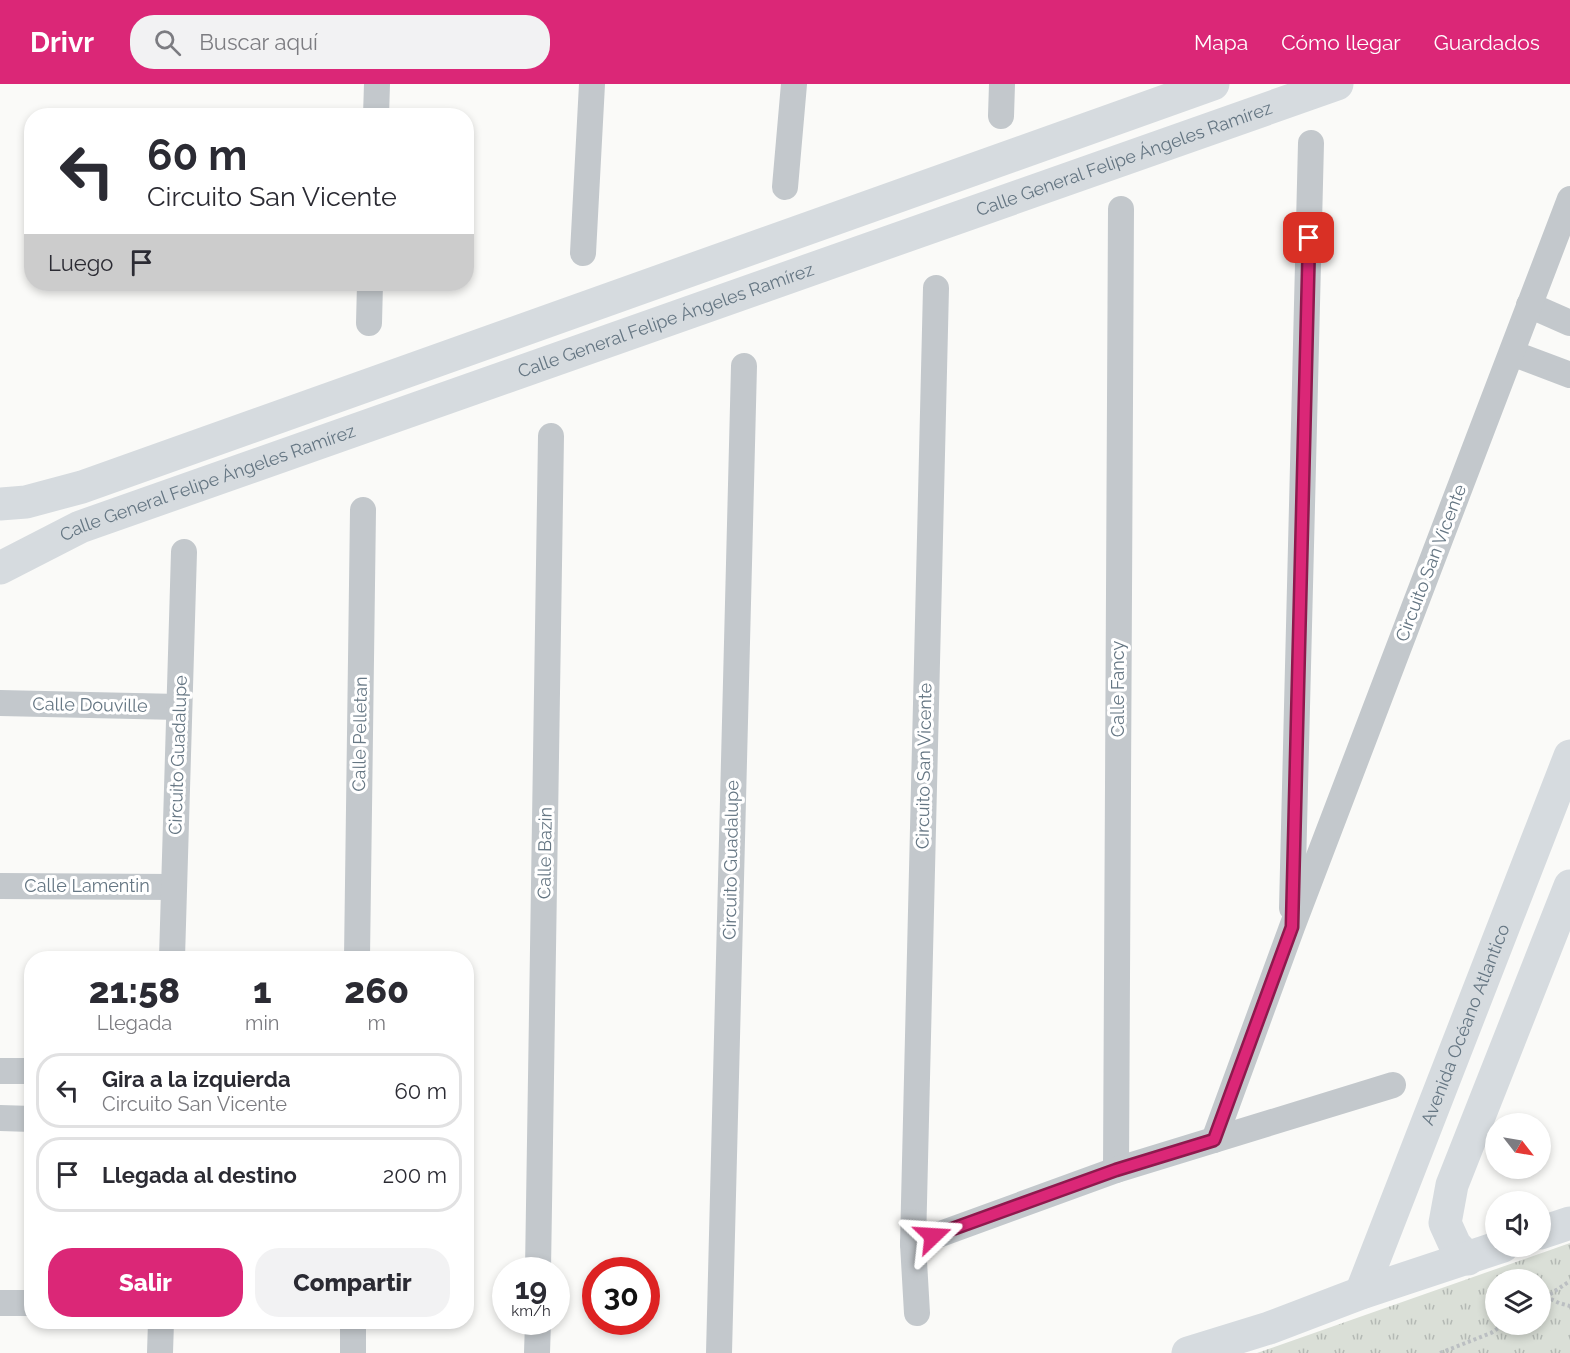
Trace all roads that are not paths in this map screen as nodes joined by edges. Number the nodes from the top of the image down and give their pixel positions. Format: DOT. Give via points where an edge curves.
graph roads {
  1 [pos="377,84"];
  2 [pos="592,84"];
  3 [pos="794,84"];
  4 [pos="1002,84"];
  5 [pos="1337,84"];
  6 [pos="1209,86"];
  7 [pos="376,108"];
  8 [pos="1001,116"];
  9 [pos="1215,128"];
  10 [pos="1311,143"];
  11 [pos="785,187"];
  12 [pos="1570,199"];
  13 [pos="1121,209"];
  14 [pos="583,254"];
  15 [pos="936,288"];
  16 [pos="370,291"];
  17 [pos="1529,305"];
  18 [pos="369,323"];
  19 [pos="1570,323"];
  20 [pos="1512,352"];
  21 [pos="744,366"];
  22 [pos="1570,375"];
  23 [pos="551,436"];
  24 [pos="0,504"];
  25 [pos="363,510"];
  26 [pos="184,552"];
  27 [pos="0,568"];
  28 [pos="0,703"];
  29 [pos="179,707"];
  30 [pos="1570,756"];
  31 [pos="0,886"];
  32 [pos="174,886"];
  33 [pos="1570,886"];
  34 [pos="1292,927"];
  35 [pos="172,951"];
  36 [pos="357,951"];
  37 [pos="0,1071"];
  38 [pos="24,1071"];
  39 [pos="1393,1085"];
  40 [pos="0,1118"];
  41 [pos="24,1119"];
  42 [pos="1214,1140"];
  43 [pos="1116,1170"];
  44 [pos="1570,1223"];
  45 [pos="1551,1229"];
  46 [pos="913,1244"];
  47 [pos="1485,1253"];
  48 [pos="538,1257"];
  49 [pos="1468,1259"];
  50 [pos="1361,1293"];
  51 [pos="0,1303"];
  52 [pos="24,1303"];
  53 [pos="917,1313"];
  54 [pos="161,1329"];
  55 [pos="353,1329"];
  56 [pos="538,1335"];
  57 [pos="160,1353"];
  58 [pos="353,1353"];
  59 [pos="537,1353"];
  60 [pos="719,1353"];
  61 [pos="1188,1353"];
  1 -- 7 [label="street"];
  2 -- 14 [label="street"];
  3 -- 11 [label="street"];
  4 -- 8 [label="street"];
  5 -- 9 [label="street, Calle General Felipe Ángeles Ramírez"];
  6 -- 9 [label="street"];
  6 -- 24 [label="street" via="82,487 26,502"];
  9 -- 27 [label="street, Calle General Felipe Ángeles Ramírez" via="92,523"];
  10 -- 34 [label="street, Circuito San Vicente"];
  12 -- 17 [label="street, Circuito San Vicente"];
  13 -- 43 [label="street, Calle Fancy"];
  15 -- 46 [label="street, Circuito San Vicente"];
  16 -- 18 [label="street"];
  17 -- 19 [label="street"];
  17 -- 20 [label="street, Circuito San Vicente"];
  20 -- 22 [label="street"];
  20 -- 34 [label="street, Circuito San Vicente"];
  21 -- 60 [label="street, Circuito Guadalupe"];
  23 -- 48 [label="street, Calle Bazin"];
  25 -- 36 [label="street, Calle Pelletan"];
  26 -- 29 [label="street, Circuito Guadalupe"];
  28 -- 29 [label="street, Calle Douville"];
  29 -- 32 [label="street, Circuito Guadalupe"];
  30 -- 50 [label="street, Avenida Océano Atlantico"];
  31 -- 32 [label="street, Calle Lamentin"];
  32 -- 35 [label="street, Circuito Guadalupe"];
  33 -- 49 [label="street" via="1452,1185 1445,1223 1455,1245"];
  34 -- 42 [label="street, Circuito San Vicente"];
  37 -- 38 [label="street"];
  39 -- 42 [label="street"];
  40 -- 41 [label="street"];
  42 -- 43 [label="street"];
  43 -- 46 [label="street"];
  44 -- 45 [label="street"];
  46 -- 53 [label="street, Circuito San Vicente"];
  47 -- 49 [label="street"];
  49 -- 50 [label="street"];
  50 -- 61 [label="street"];
  51 -- 52 [label="street"];
  54 -- 57 [label="street"];
  55 -- 58 [label="street"];
  56 -- 59 [label="street"];
}
